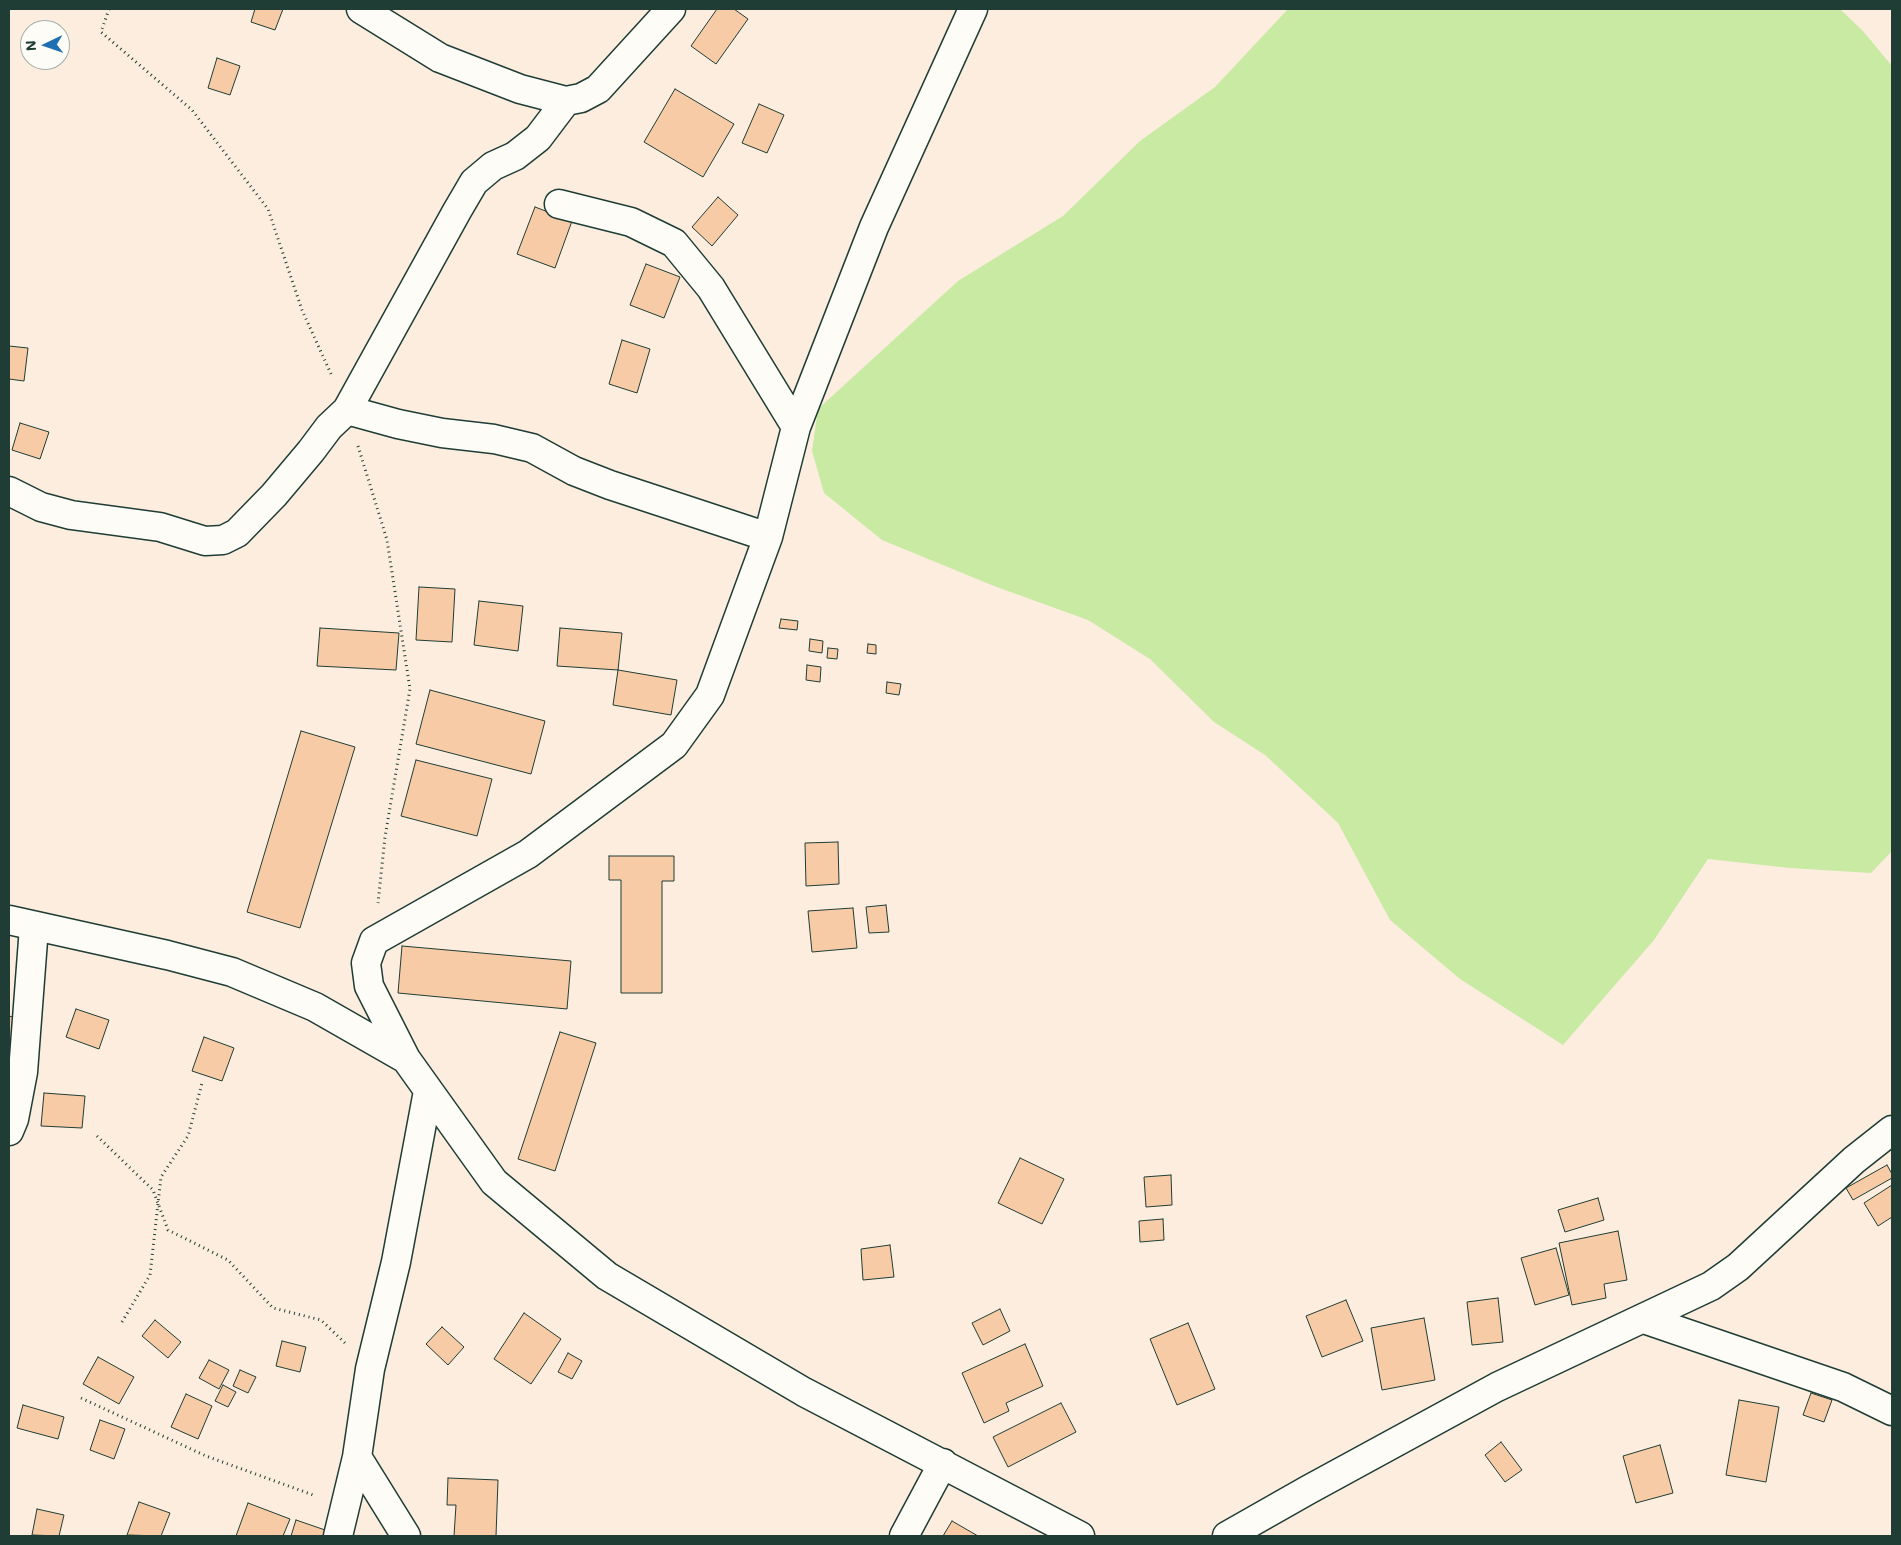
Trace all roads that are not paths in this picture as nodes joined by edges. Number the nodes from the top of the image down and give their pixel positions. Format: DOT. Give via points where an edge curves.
graph roads {
  1 [pos="361,9"];
  2 [pos="671,9"];
  3 [pos="973,9"];
  4 [pos="566,102"];
  5 [pos="559,204"];
  6 [pos="347,410"];
  7 [pos="796,427"];
  8 [pos="9,490"];
  9 [pos="768,537"];
  10 [pos="22,924"];
  11 [pos="406,1059"];
  12 [pos="428,1090"];
  13 [pos="1892,1130"];
  14 [pos="9,1131"];
  15 [pos="1644,1319"];
  16 [pos="1892,1411"];
  17 [pos="357,1457"];
  18 [pos="942,1463"];
  19 [pos="338,1536"];
  20 [pos="406,1536"];
  21 [pos="904,1536"];
  22 [pos="1080,1536"];
  23 [pos="1227,1536"];
  1 -- 4 [label="street" via="440,58 520,89"];
  2 -- 4 [label="street" via="598,89"];
  3 -- 7 [label="street" via="874,227"];
  4 -- 6 [label="street" via="538,138 474,182"];
  5 -- 7 [label="street" via="632,222 674,243 711,288"];
  6 -- 8 [label="street" via="274,495 237,533 223,540 205,541 160,527 70,515 41,507"];
  6 -- 9 [label="street" via="424,429 532,448 574,471 610,485"];
  7 -- 9 [label="street"];
  9 -- 11 [label="street" via="710,695 674,745 528,854 374,941 366,963 370,986"];
  10 -- 11 [label="street" via="232,972 315,1007"];
  10 -- 14 [label="street" via="23,1072"];
  11 -- 12 [label="street"];
  12 -- 17 [label="street" via="396,1262 370,1369"];
  12 -- 18 [label="street" via="494,1182 607,1276 804,1392"];
  13 -- 15 [label="street" via="1854,1160 1738,1267 1711,1286"];
  15 -- 16 [label="street" via="1843,1387"];
  15 -- 23 [label="street" via="1497,1387"];
  17 -- 19 [label="street"];
  17 -- 20 [label="street"];
  18 -- 21 [label="street"];
  18 -- 22 [label="street"];
}
